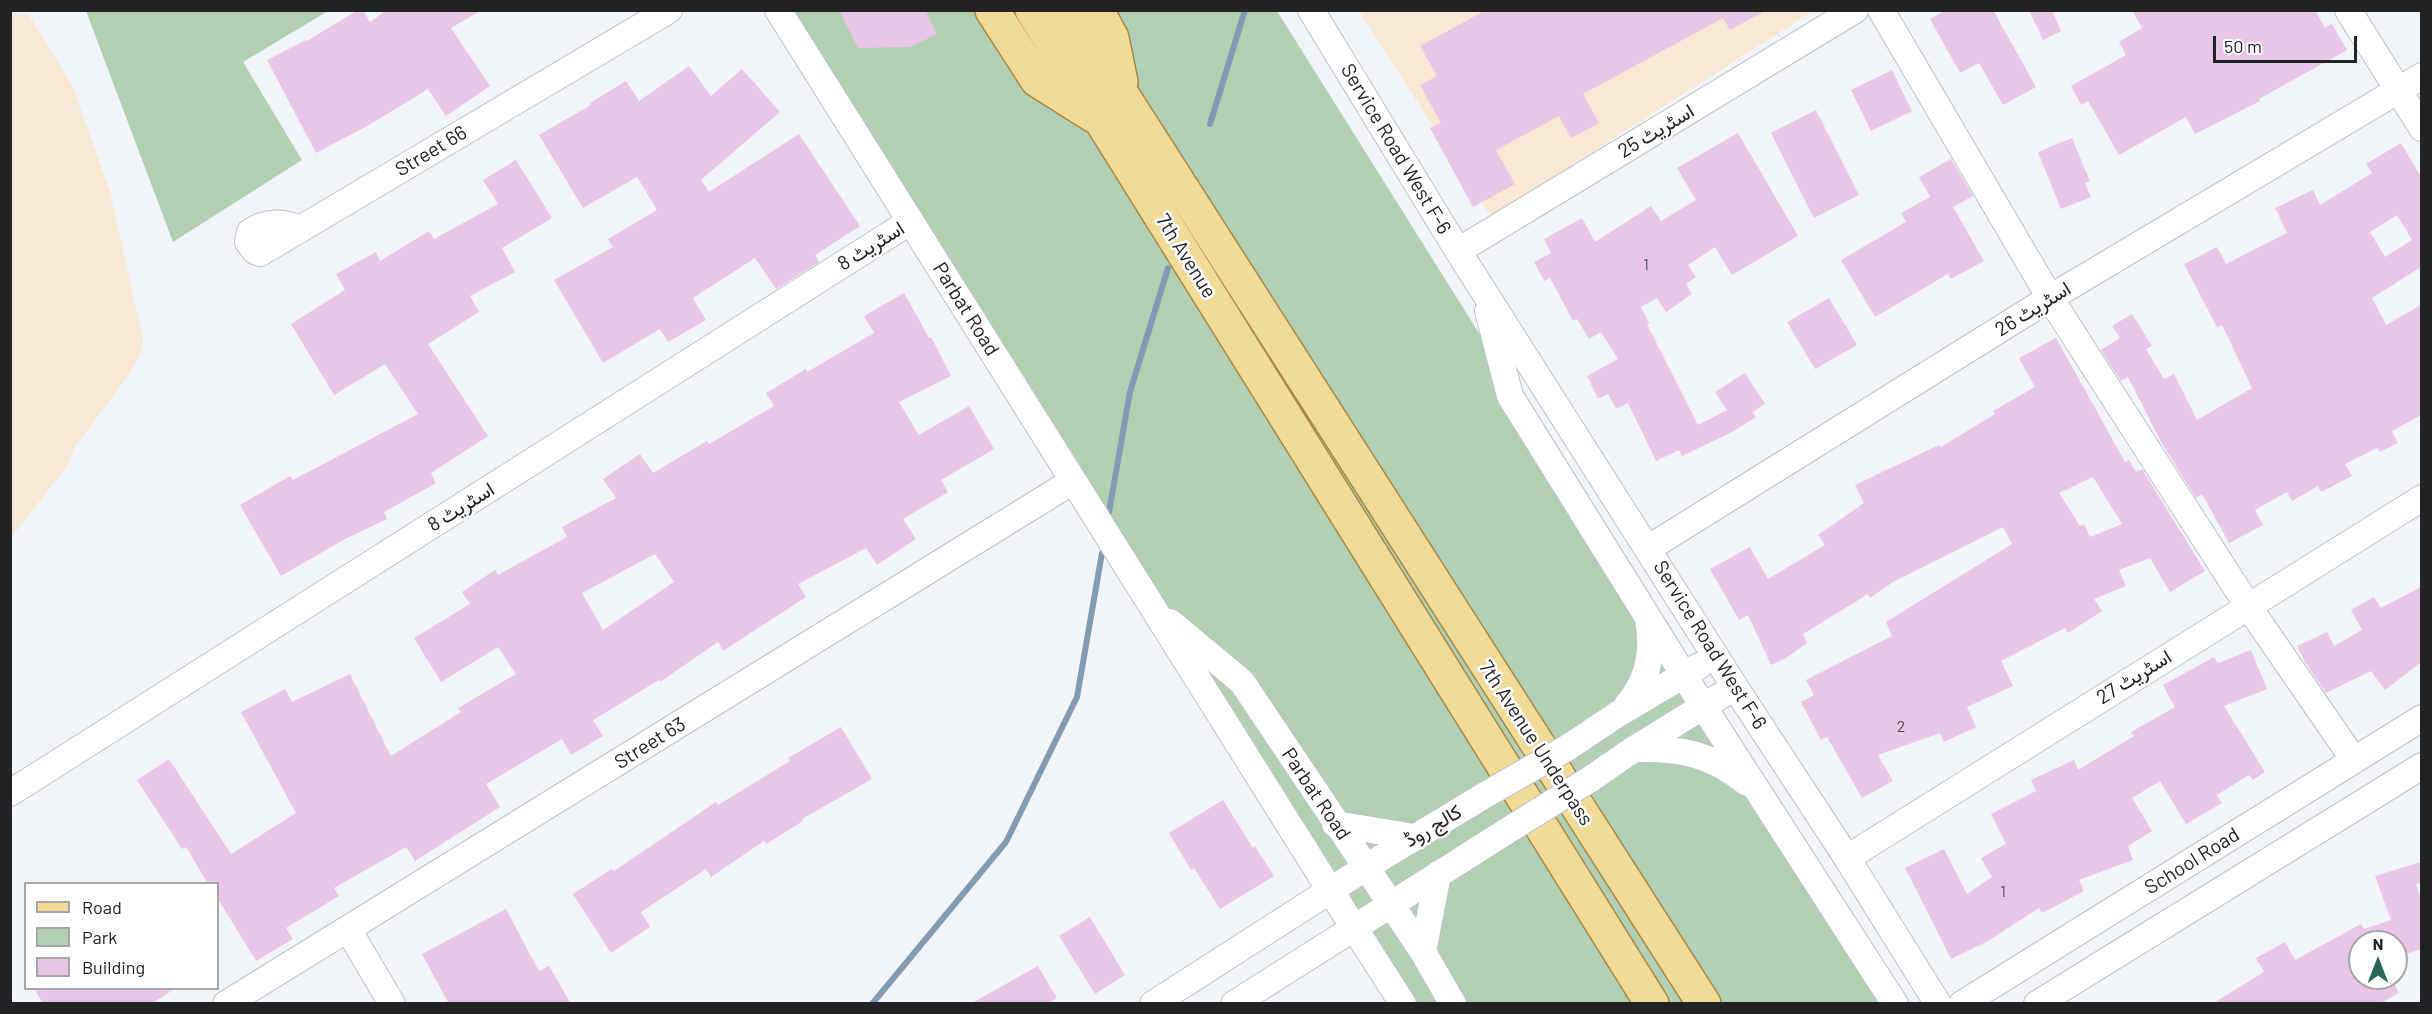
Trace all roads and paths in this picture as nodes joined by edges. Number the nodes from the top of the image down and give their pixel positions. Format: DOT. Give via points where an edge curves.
graph roads {
  1 [pos="669,10"];
  2 [pos="778,10"];
  3 [pos="992,10"];
  4 [pos="1032,10"];
  5 [pos="1068,10"];
  6 [pos="1097,10"];
  7 [pos="1311,10"];
  8 [pos="1855,10"];
  9 [pos="1881,10"];
  10 [pos="2348,10"];
  11 [pos="2421,76"];
  12 [pos="2397,92"];
  13 [pos="1113,112"];
  14 [pos="2421,128"];
  15 [pos="911,221"];
  16 [pos="299,228"];
  17 [pos="1458,251"];
  18 [pos="1482,287"];
  19 [pos="2050,298"];
  20 [pos="1073,481"];
  21 [pos="1369,482"];
  22 [pos="2421,498"];
  23 [pos="1338,502"];
  24 [pos="1648,548"];
  25 [pos="2248,606"];
  26 [pos="1153,608"];
  27 [pos="1646,612"];
  28 [pos="1717,657"];
  29 [pos="1684,674"];
  30 [pos="1735,687"];
  31 [pos="1703,706"];
  32 [pos="1618,714"];
  33 [pos="2421,718"];
  34 [pos="1634,749"];
  35 [pos="2354,760"];
  36 [pos="2421,766"];
  37 [pos="1756,791"];
  38 [pos="10,793"];
  39 [pos="1335,824"];
  40 [pos="1414,837"];
  41 [pos="1847,858"];
  42 [pos="1365,868"];
  43 [pos="1438,874"];
  44 [pos="1330,890"];
  45 [pos="1390,904"];
  46 [pos="1355,927"];
  47 [pos="348,929"];
  48 [pos="1423,952"];
  49 [pos="226,1004"];
  50 [pos="392,1004"];
  51 [pos="1153,1004"];
  52 [pos="1234,1004"];
  53 [pos="1403,1004"];
  54 [pos="1453,1004"];
  55 [pos="1652,1004"];
  56 [pos="1704,1004"];
  57 [pos="1894,1004"];
  58 [pos="1938,1004"];
  59 [pos="1962,1004"];
  60 [pos="2037,1004"];
  1 -- 16 [label="street, Street 66" via="260,253 248,242 250,232 260,226 285,223"];
  2 -- 15 [label="street, Parbat Road"];
  3 -- 13 [label="main road" via="1037,80"];
  4 -- 13 [label="main road, 7th Avenue"];
  5 -- 13 [label="main road, 7th Avenue"];
  6 -- 13 [label="main road" via="1112,38"];
  7 -- 17 [label="street, Service Road West F-6"];
  8 -- 17 [label="street, اسٹریٹ 25"];
  9 -- 19 [label="street"];
  10 -- 12 [label="street"];
  11 -- 12 [label="street, اسٹریٹ 26"];
  12 -- 14 [label="street"];
  12 -- 19 [label="street, اسٹریٹ 26"];
  13 -- 21 [label="main road, 7th Avenue"];
  13 -- 23 [label="main road, 7th Avenue"];
  15 -- 20 [label="street, Parbat Road"];
  15 -- 38 [label="street, اسٹریٹ 8"];
  17 -- 18 [label="street, Service Road West F-6"];
  18 -- 24 [label="street, Service Road West F-6"];
  18 -- 27 [label="street, Service Road West F-6" via="1510,396"];
  19 -- 24 [label="street, اسٹریٹ 26"];
  19 -- 25 [label="street"];
  20 -- 26 [label="street, Parbat Road"];
  20 -- 47 [label="street, Street 63"];
  21 -- 56 [label="main road, 7th Avenue Underpass"];
  22 -- 25 [label="street, اسٹریٹ 27"];
  23 -- 55 [label="main road, 7th Avenue Underpass"];
  24 -- 28 [label="street, Service Road West F-6"];
  25 -- 35 [label="street"];
  25 -- 41 [label="street, اسٹریٹ 27"];
  26 -- 39 [label="street, Parbat Road" via="1242,682"];
  26 -- 44 [label="street, Parbat Road"];
  27 -- 29 [label="street, Service Road West F-6"];
  27 -- 32 [label="street" via="1652,639 1649,667 1637,693"];
  28 -- 29 [label="street, کالج روڈ"];
  28 -- 30 [label="street, Service Road West F-6"];
  29 -- 31 [label="street, Service Road West F-6"];
  29 -- 32 [label="street, کالج روڈ"];
  30 -- 31 [label="street"];
  30 -- 41 [label="street, Service Road West F-6"];
  31 -- 34 [label="street"];
  31 -- 37 [label="street, Service Road West F-6"];
  32 -- 40 [label="street, کالج روڈ, bridge"];
  33 -- 35 [label="street, School Road"];
  34 -- 37 [label="street" via="1668,748 1700,756 1730,770"];
  34 -- 43 [label="street, bridge"];
  35 -- 59 [label="street, School Road"];
  36 -- 60 [label="street, School Road"];
  37 -- 57 [label="street, Service Road West F-6"];
  39 -- 40 [label="street"];
  39 -- 42 [label="street, Parbat Road"];
  40 -- 42 [label="street, کالج روڈ"];
  41 -- 58 [label="street, Service Road West F-6"];
  42 -- 44 [label="street, کالج روڈ"];
  42 -- 45 [label="street, Parbat Road"];
  43 -- 45 [label="street"];
  43 -- 48 [label="street"];
  44 -- 46 [label="street, Parbat Road"];
  44 -- 51 [label="street, کالج روڈ"];
  45 -- 46 [label="street"];
  45 -- 48 [label="street, Parbat Road"];
  46 -- 52 [label="street"];
  46 -- 53 [label="street, Parbat Road"];
  47 -- 49 [label="street, Street 63"];
  47 -- 50 [label="street"];
  48 -- 54 [label="street, Parbat Road"];
}
